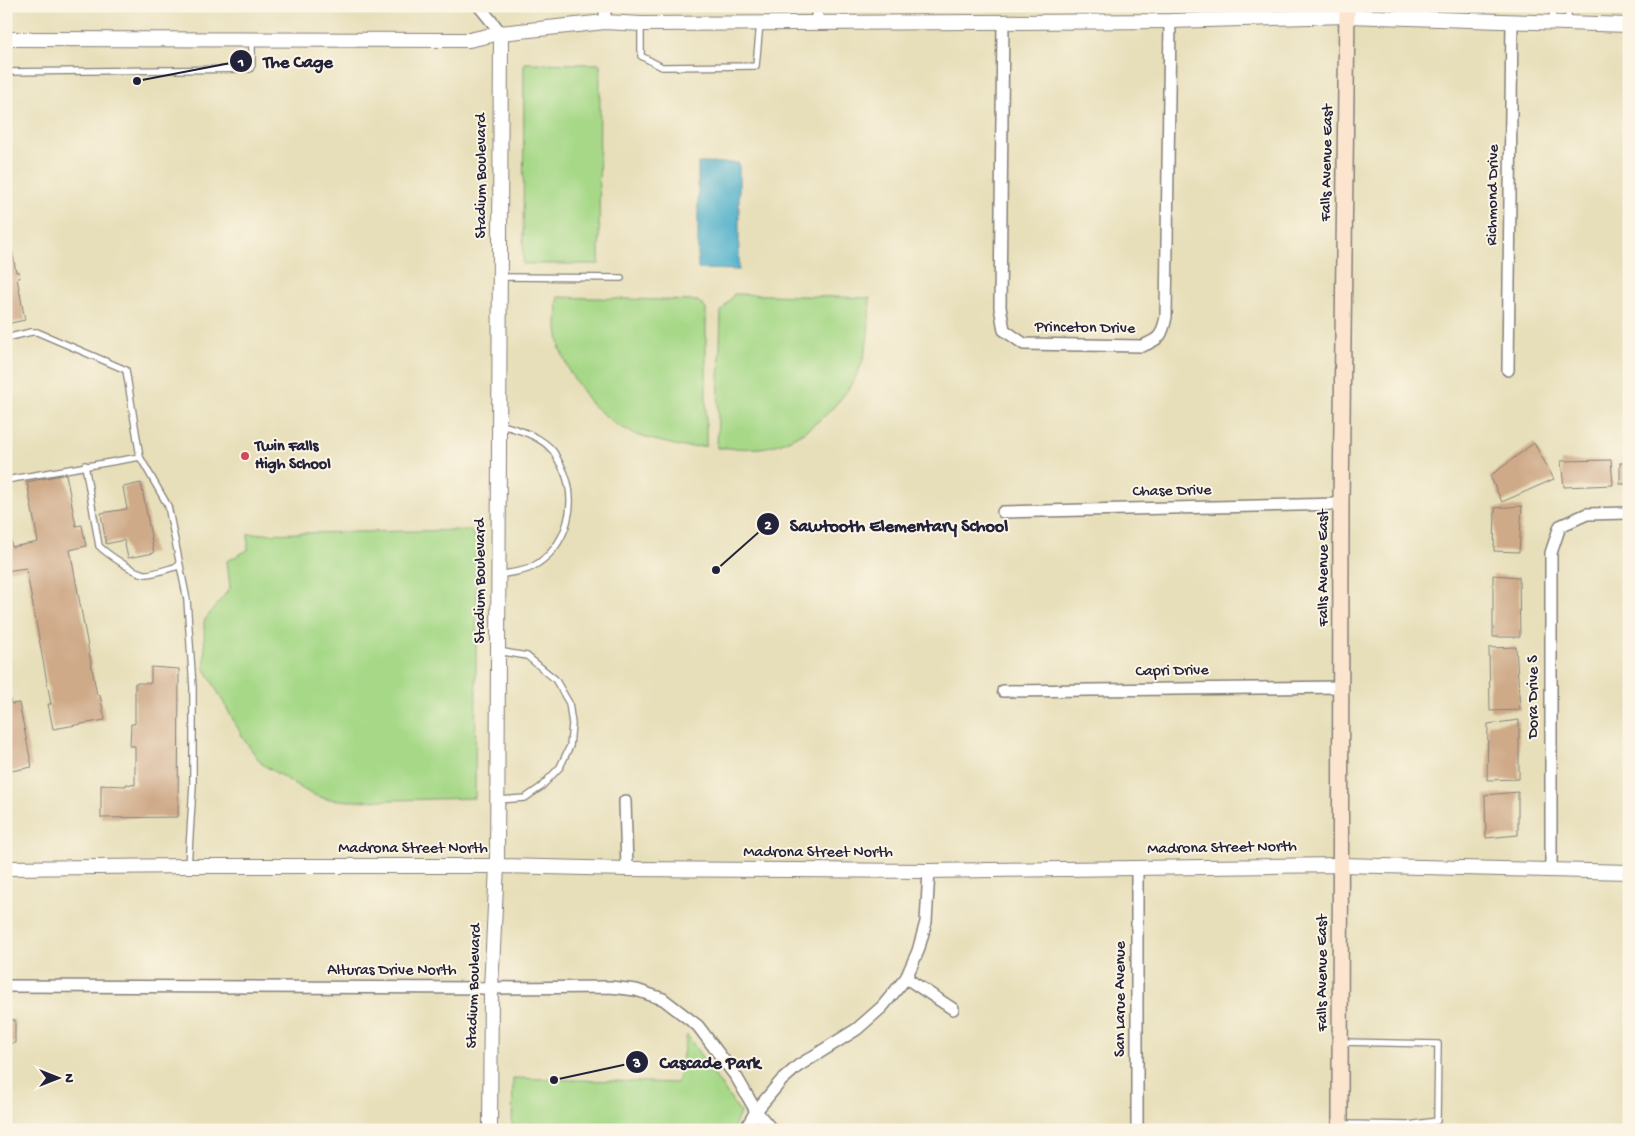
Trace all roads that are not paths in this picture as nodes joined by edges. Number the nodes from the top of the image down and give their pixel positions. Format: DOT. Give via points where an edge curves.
graph roads {
  1 [pos="478,6"];
  2 [pos="606,6"];
  3 [pos="817,6"];
  4 [pos="1553,6"];
  5 [pos="1568,6"];
  6 [pos="1347,11"];
  7 [pos="1266,12"];
  8 [pos="1003,20"];
  9 [pos="1512,20"];
  10 [pos="1170,21"];
  11 [pos="605,22"];
  12 [pos="1552,22"];
  13 [pos="760,23"];
  14 [pos="817,23"];
  15 [pos="1568,23"];
  16 [pos="640,24"];
  17 [pos="1629,25"];
  18 [pos="501,33"];
  19 [pos="6,39"];
  20 [pos="252,40"];
  21 [pos="6,72"];
  22 [pos="500,277"];
  23 [pos="621,278"];
  24 [pos="6,338"];
  25 [pos="1508,370"];
  26 [pos="499,424"];
  27 [pos="140,457"];
  28 [pos="85,465"];
  29 [pos="6,480"];
  30 [pos="1341,504"];
  31 [pos="1003,512"];
  32 [pos="1629,513"];
  33 [pos="179,566"];
  34 [pos="498,575"];
  35 [pos="498,651"];
  36 [pos="1342,687"];
  37 [pos="1003,691"];
  38 [pos="497,800"];
  39 [pos="626,801"];
  40 [pos="1341,865"];
  41 [pos="188,866"];
  42 [pos="497,866"];
  43 [pos="6,868"];
  44 [pos="1137,868"];
  45 [pos="627,869"];
  46 [pos="1551,870"];
  47 [pos="929,871"];
  48 [pos="1629,872"];
  49 [pos="906,978"];
  50 [pos="6,986"];
  51 [pos="491,988"];
  52 [pos="953,1009"];
  53 [pos="1340,1042"];
  54 [pos="756,1111"];
  55 [pos="1340,1127"];
  56 [pos="490,1130"];
  57 [pos="745,1130"];
  58 [pos="772,1130"];
  59 [pos="1137,1130"];
  1 -- 18 [label="street"];
  2 -- 11 [label="street"];
  3 -- 14 [label="street"];
  4 -- 12 [label="lane"];
  5 -- 15 [label="lane"];
  6 -- 7 [label="street"];
  6 -- 9 [label="street"];
  6 -- 30 [label="main road, Falls Avenue East"];
  7 -- 10 [label="street"];
  8 -- 10 [label="street"];
  8 -- 10 [label="street, Princeton Drive" via="1000,307 1004,330 1024,344 1142,346 1156,340 1163,331 1166,316"];
  8 -- 14 [label="street"];
  9 -- 12 [label="street"];
  9 -- 25 [label="street, Richmond Drive"];
  11 -- 16 [label="street"];
  11 -- 18 [label="street"];
  12 -- 15 [label="street"];
  13 -- 14 [label="street"];
  13 -- 16 [label="street"];
  13 -- 16 [label="lane" via="756,66 662,68 640,56"];
  15 -- 17 [label="street"];
  18 -- 20 [label="street" via="469,40"];
  18 -- 22 [label="street, Stadium Boulevard"];
  19 -- 20 [label="street"];
  20 -- 21 [label="lane" via="250,69"];
  22 -- 23 [label="lane"];
  22 -- 26 [label="street, Stadium Boulevard"];
  24 -- 27 [label="lane" via="37,332 126,370"];
  26 -- 34 [label="street, Stadium Boulevard"];
  26 -- 34 [label="lane" via="528,432 554,451 567,477 571,500 565,531 548,557 530,569"];
  27 -- 28 [label="lane"];
  27 -- 33 [label="lane" via="168,506"];
  28 -- 29 [label="lane"];
  28 -- 33 [label="lane" via="99,546 145,574"];
  30 -- 31 [label="street, Chase Drive"];
  30 -- 36 [label="main road, Falls Avenue East"];
  32 -- 46 [label="street, Dora Drive S" via="1587,514 1560,526 1551,553"];
  33 -- 41 [label="lane" via="187,600 193,687 193,786"];
  34 -- 35 [label="street, Stadium Boulevard"];
  35 -- 38 [label="street, Stadium Boulevard"];
  35 -- 38 [label="lane" via="527,656 555,680 569,703 572,724 570,746 560,767 525,798"];
  36 -- 37 [label="street, Capri Drive"];
  36 -- 40 [label="main road, Falls Avenue East"];
  38 -- 42 [label="street, Stadium Boulevard"];
  39 -- 45 [label="street"];
  40 -- 44 [label="street, Madrona Street North"];
  40 -- 46 [label="street, Madrona Street North"];
  40 -- 53 [label="main road, Falls Avenue East"];
  41 -- 42 [label="street, Madrona Street North"];
  41 -- 43 [label="street, Madrona Street North"];
  42 -- 45 [label="street, Madrona Street North"];
  42 -- 51 [label="street, Stadium Boulevard"];
  44 -- 47 [label="street, Madrona Street North"];
  44 -- 59 [label="street, San Larue Avenue"];
  45 -- 47 [label="street, Madrona Street North"];
  46 -- 48 [label="street, Madrona Street North"];
  47 -- 49 [label="street" via="926,922"];
  49 -- 52 [label="street"];
  49 -- 54 [label="street" via="857,1029 798,1066 781,1081"];
  50 -- 51 [label="street, Alturas Drive North"];
  51 -- 54 [label="street, Alturas Drive North" via="610,987 636,990 663,999 698,1026 737,1078"];
  51 -- 56 [label="street, Stadium Boulevard"];
  53 -- 55 [label="main road, Falls Avenue East"];
  53 -- 55 [label="lane" via="1438,1044 1438,1121"];
  54 -- 57 [label="street"];
  54 -- 58 [label="street, Alturas Drive North"];
}
